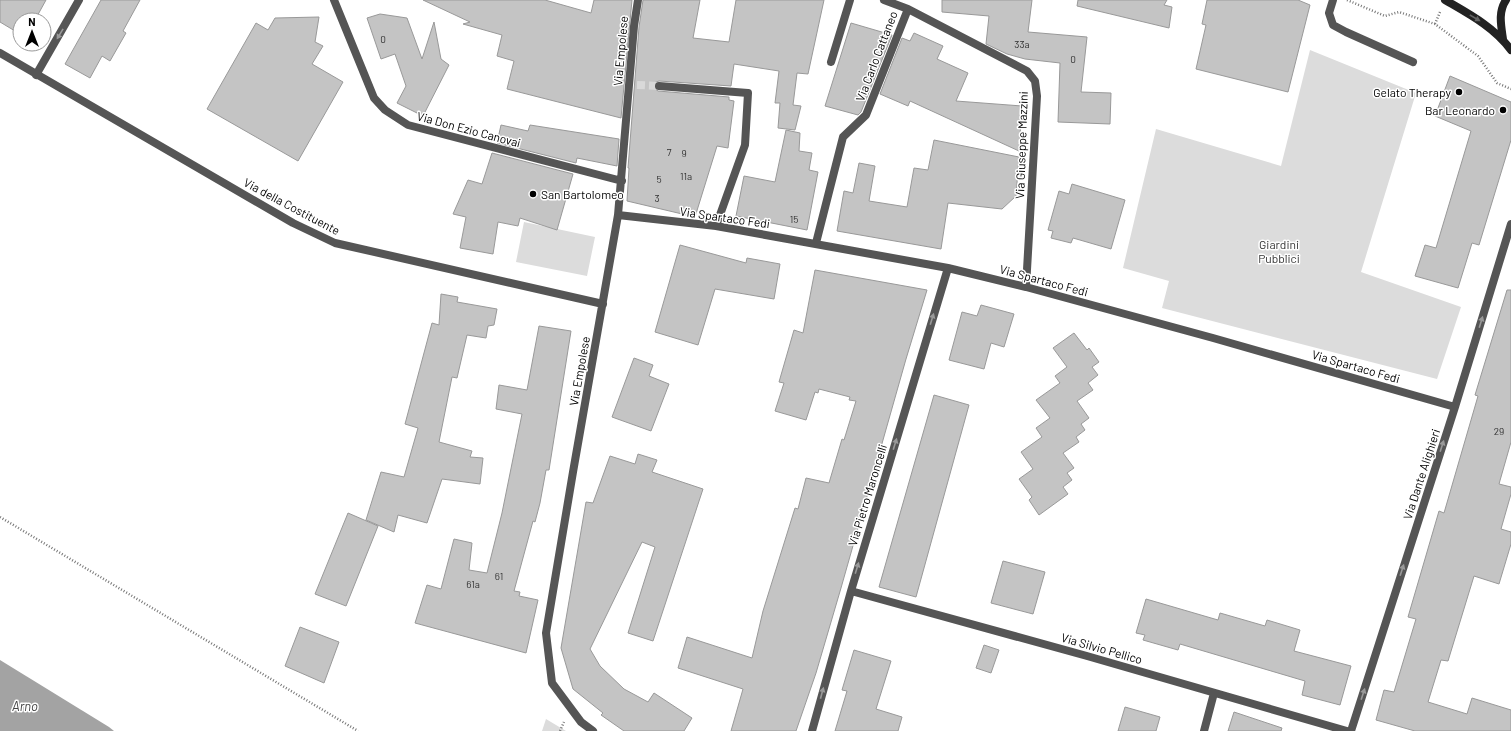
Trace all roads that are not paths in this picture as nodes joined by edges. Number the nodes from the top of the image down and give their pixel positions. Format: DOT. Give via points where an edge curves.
graph roads {
  1 [pos="79,0"];
  2 [pos="334,0"];
  3 [pos="638,0"];
  4 [pos="850,0"];
  5 [pos="884,0"];
  6 [pos="1333,0"];
  7 [pos="1445,0"];
  8 [pos="1506,0"];
  9 [pos="908,9"];
  10 [pos="1503,39"];
  11 [pos="1511,50"];
  12 [pos="0,53"];
  13 [pos="831,62"];
  14 [pos="1413,62"];
  15 [pos="36,75"];
  16 [pos="659,86"];
  17 [pos="622,182"];
  18 [pos="618,215"];
  19 [pos="1511,224"];
  20 [pos="716,226"];
  21 [pos="816,243"];
  22 [pos="948,268"];
  23 [pos="1026,287"];
  24 [pos="603,304"];
  25 [pos="1455,407"];
  26 [pos="850,591"];
  27 [pos="1214,693"];
  28 [pos="593,731"];
  29 [pos="812,731"];
  30 [pos="1204,731"];
  31 [pos="1347,731"];
  32 [pos="1351,731"];
  1 -- 15 [label="street, one-way"];
  2 -- 17 [label="street, Via Don Ezio Canovai" via="374,98 385,110 408,125"];
  3 -- 17 [label="street, Via Empolese" via="633,84"];
  4 -- 13 [label="street"];
  5 -- 9 [label="street, Via Giuseppe Mazzini"];
  6 -- 14 [label="street" via="1329,13 1333,25"];
  7 -- 10 [label="main road, one-way" via="1484,23"];
  8 -- 10 [label="main road" via="1502,6 1500,20"];
  9 -- 21 [label="street, Via Carlo Cattaneo" via="866,115 843,137"];
  9 -- 23 [label="street, Via Giuseppe Mazzini" via="1027,71 1035,81 1037,96"];
  10 -- 11 [label="main road"];
  12 -- 15 [label="street, Via della Costituente"];
  15 -- 24 [label="street, Via della Costituente" via="293,223 335,243"];
  16 -- 20 [label="street" via="748,93 745,145"];
  17 -- 18 [label="street, Via Empolese"];
  18 -- 20 [label="street, Via Spartaco Fedi"];
  18 -- 24 [label="street, Via Empolese"];
  25 -- 19 [label="street, Via Dante Alighieri, one-way"];
  20 -- 21 [label="street, Via Spartaco Fedi"];
  21 -- 22 [label="street, Via Spartaco Fedi"];
  22 -- 23 [label="street, Via Spartaco Fedi"];
  26 -- 22 [label="street, Via Pietro Maroncelli, one-way"];
  23 -- 25 [label="street, Via Spartaco Fedi"];
  24 -- 28 [label="street, Via Empolese" via="546,633 552,683 581,722"];
  32 -- 25 [label="street, Via Dante Alighieri, one-way"];
  26 -- 27 [label="street, Via Silvio Pellico"];
  29 -- 26 [label="street, Via Pietro Maroncelli, one-way"];
  27 -- 30 [label="street"];
  27 -- 31 [label="street, Via Silvio Pellico"];
}
